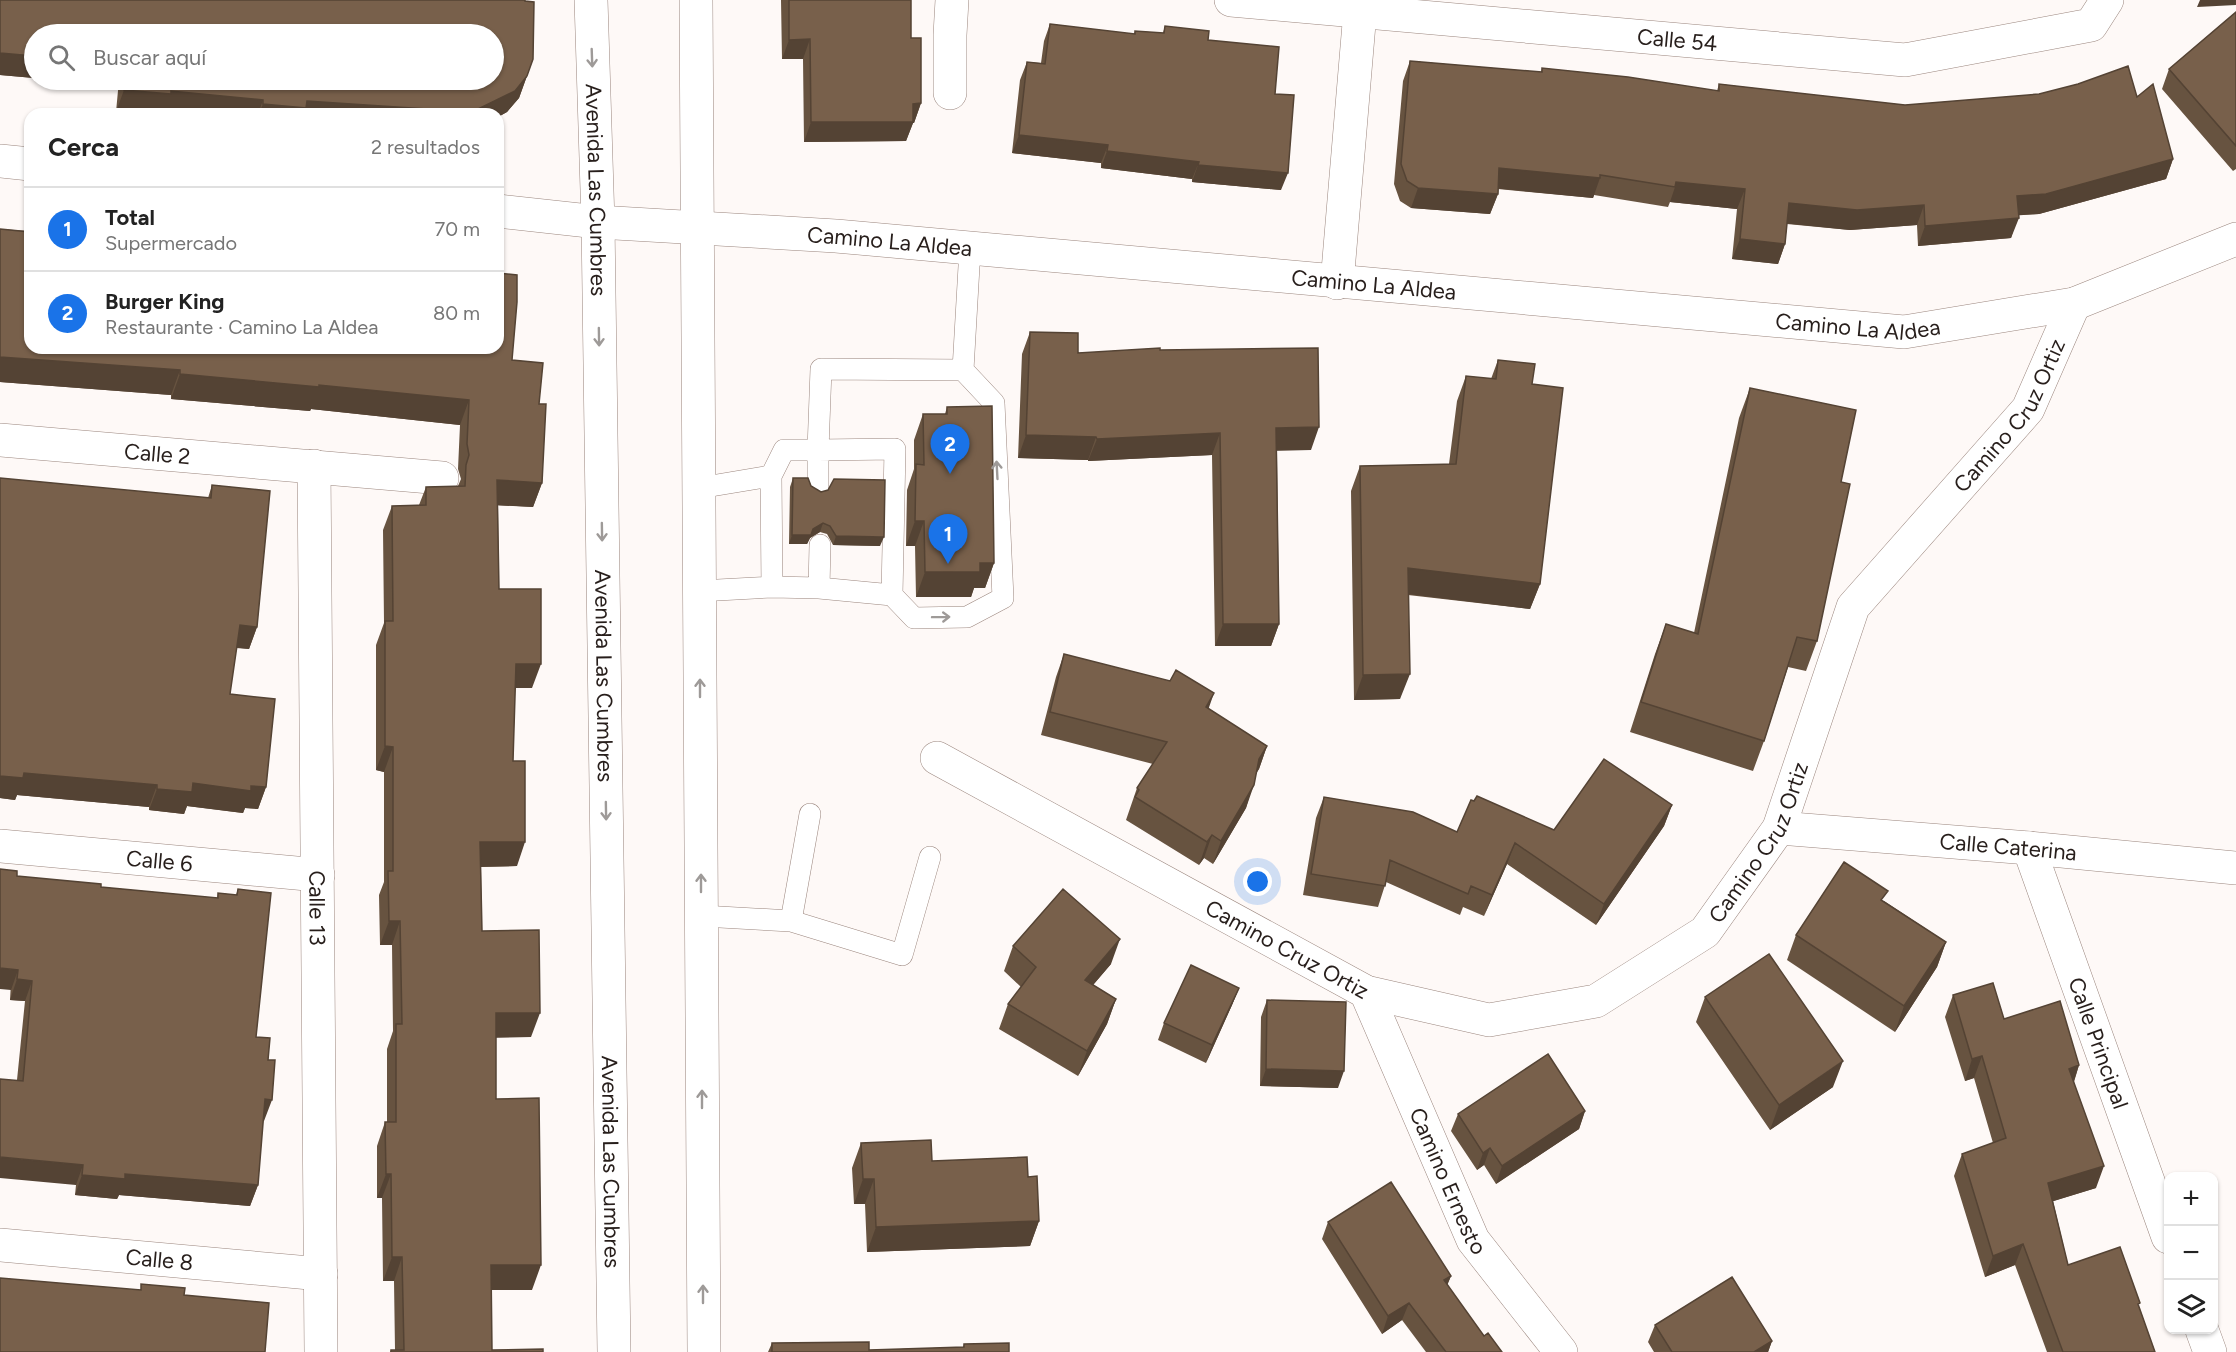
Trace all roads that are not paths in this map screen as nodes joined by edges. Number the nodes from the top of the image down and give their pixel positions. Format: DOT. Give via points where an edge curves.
graph roads {
  1 [pos="591,0"];
  2 [pos="696,0"];
  3 [pos="952,0"];
  4 [pos="1231,0"];
  5 [pos="2107,0"];
  6 [pos="1361,6"];
  7 [pos="950,93"];
  8 [pos="0,161"];
  9 [pos="24,163"];
  10 [pos="504,212"];
  11 [pos="598,222"];
  12 [pos="698,228"];
  13 [pos="2236,239"];
  14 [pos="970,249"];
  15 [pos="1337,283"];
  16 [pos="2074,304"];
  17 [pos="963,370"];
  18 [pos="0,440"];
  19 [pos="818,450"];
  20 [pos="314,466"];
  21 [pos="771,476"];
  22 [pos="441,478"];
  23 [pos="699,488"];
  24 [pos="818,488"];
  25 [pos="820,544"];
  26 [pos="772,587"];
  27 [pos="819,588"];
  28 [pos="699,591"];
  29 [pos="892,595"];
  30 [pos="937,758"];
  31 [pos="810,814"];
  32 [pos="1779,828"];
  33 [pos="0,846"];
  34 [pos="2029,848"];
  35 [pos="930,857"];
  36 [pos="2236,868"];
  37 [pos="318,875"];
  38 [pos="702,916"];
  39 [pos="791,921"];
  40 [pos="1366,992"];
  41 [pos="2165,1226"];
  42 [pos="0,1245"];
  43 [pos="321,1274"];
  44 [pos="2204,1334"];
  45 [pos="321,1352"];
  46 [pos="614,1352"];
  47 [pos="704,1352"];
  48 [pos="1561,1352"];
  49 [pos="2210,1352"];
  1 -- 11 [label="main road, Avenida Las Cumbres, one-way"];
  2 -- 12 [label="main road"];
  3 -- 7 [label="main road"];
  4 -- 6 [label="main road, Calle 54"];
  5 -- 6 [label="main road, Calle 54" via="2091,25 1905,60"];
  6 -- 15 [label="main road"];
  8 -- 9 [label="main road"];
  10 -- 11 [label="main road, Camino La Aldea"];
  11 -- 12 [label="main road, Camino La Aldea"];
  11 -- 46 [label="main road, Avenida Las Cumbres, one-way"];
  12 -- 14 [label="main road, Camino La Aldea"];
  12 -- 23 [label="main road"];
  13 -- 16 [label="main road, Camino La Aldea"];
  14 -- 15 [label="main road, Camino La Aldea"];
  14 -- 17 [label="lane"];
  15 -- 16 [label="main road, Camino La Aldea" via="1904,332"];
  16 -- 32 [label="main road, Camino Cruz Ortiz" via="2028,410 1853,607"];
  17 -- 19 [label="lane" via="821,369"];
  29 -- 17 [label="lane, one-way" via="914,618 967,617 1003,598 994,403"];
  18 -- 20 [label="main road, Calle 2"];
  19 -- 21 [label="lane" via="784,450"];
  19 -- 24 [label="lane"];
  19 -- 29 [label="lane" via="895,448"];
  20 -- 22 [label="main road, Calle 2"];
  20 -- 37 [label="main road, Calle 13"];
  21 -- 23 [label="lane"];
  21 -- 26 [label="lane"];
  23 -- 28 [label="main road"];
  25 -- 27 [label="lane"];
  26 -- 27 [label="lane"];
  26 -- 28 [label="lane"];
  27 -- 29 [label="lane"];
  38 -- 28 [label="main road, one-way"];
  30 -- 40 [label="main road, Camino Cruz Ortiz"];
  31 -- 39 [label="lane"];
  32 -- 34 [label="main road, Calle Caterina"];
  32 -- 40 [label="main road, Camino Cruz Ortiz" via="1705,932 1596,1001 1489,1020"];
  33 -- 37 [label="main road, Calle 6"];
  34 -- 36 [label="main road, Calle Caterina"];
  34 -- 41 [label="main road, Calle Principal"];
  35 -- 39 [label="lane" via="902,955"];
  37 -- 43 [label="main road, Calle 13"];
  38 -- 39 [label="lane"];
  47 -- 38 [label="main road, one-way"];
  40 -- 48 [label="main road, Camino Ernesto" via="1473,1240"];
  42 -- 43 [label="main road, Calle 8"];
  43 -- 45 [label="main road, Calle 13"];
  44 -- 49 [label="main road"];
}
